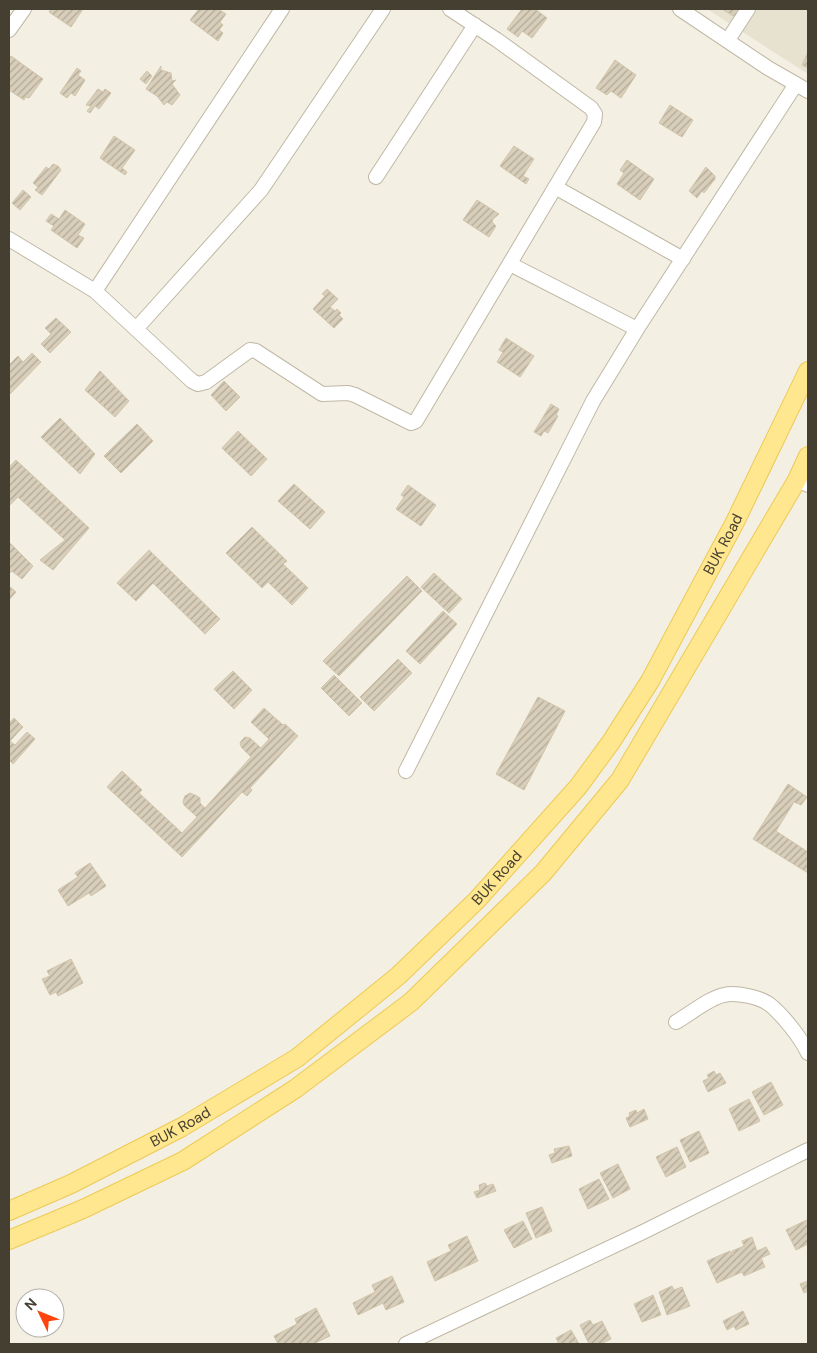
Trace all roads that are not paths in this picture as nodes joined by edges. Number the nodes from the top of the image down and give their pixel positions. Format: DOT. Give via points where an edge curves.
graph roads {
  1 [pos="24,9"];
  2 [pos="282,9"];
  3 [pos="383,9"];
  4 [pos="450,9"];
  5 [pos="680,9"];
  6 [pos="748,9"];
  7 [pos="475,26"];
  8 [pos="9,30"];
  9 [pos="728,40"];
  10 [pos="802,88"];
  11 [pos="376,177"];
  12 [pos="555,187"];
  13 [pos="9,239"];
  14 [pos="683,259"];
  15 [pos="510,264"];
  16 [pos="95,291"];
  17 [pos="637,329"];
  18 [pos="136,330"];
  19 [pos="808,371"];
  20 [pos="808,456"];
  21 [pos="803,483"];
  22 [pos="406,771"];
  23 [pos="676,1022"];
  24 [pos="808,1053"];
  25 [pos="808,1150"];
  26 [pos="9,1211"];
  27 [pos="9,1240"];
  28 [pos="406,1344"];
  1 -- 8 [label="street"];
  2 -- 16 [label="street"];
  3 -- 18 [label="street" via="261,190"];
  4 -- 7 [label="street"];
  5 -- 9 [label="street"];
  6 -- 9 [label="street"];
  7 -- 11 [label="street"];
  7 -- 12 [label="street" via="596,114"];
  9 -- 10 [label="street"];
  10 -- 14 [label="street"];
  12 -- 14 [label="street"];
  12 -- 15 [label="street"];
  13 -- 16 [label="street"];
  14 -- 17 [label="street"];
  15 -- 17 [label="street"];
  15 -- 18 [label="street" via="416,421 410,423 355,395 322,394 256,351 250,350 206,382 198,384"];
  16 -- 18 [label="street"];
  17 -- 22 [label="street" via="593,401"];
  19 -- 26 [label="main road, BUK Road" via="735,522 650,681 578,787 477,900 398,976 297,1058 182,1127 72,1184"];
  20 -- 21 [label="main road, BUK Road"];
  21 -- 27 [label="main road, BUK Road" via="620,780 543,873 418,995 295,1089 184,1161"];
  23 -- 24 [label="street" via="715,998 738,994 768,1003"];
  25 -- 28 [label="street"];
}
